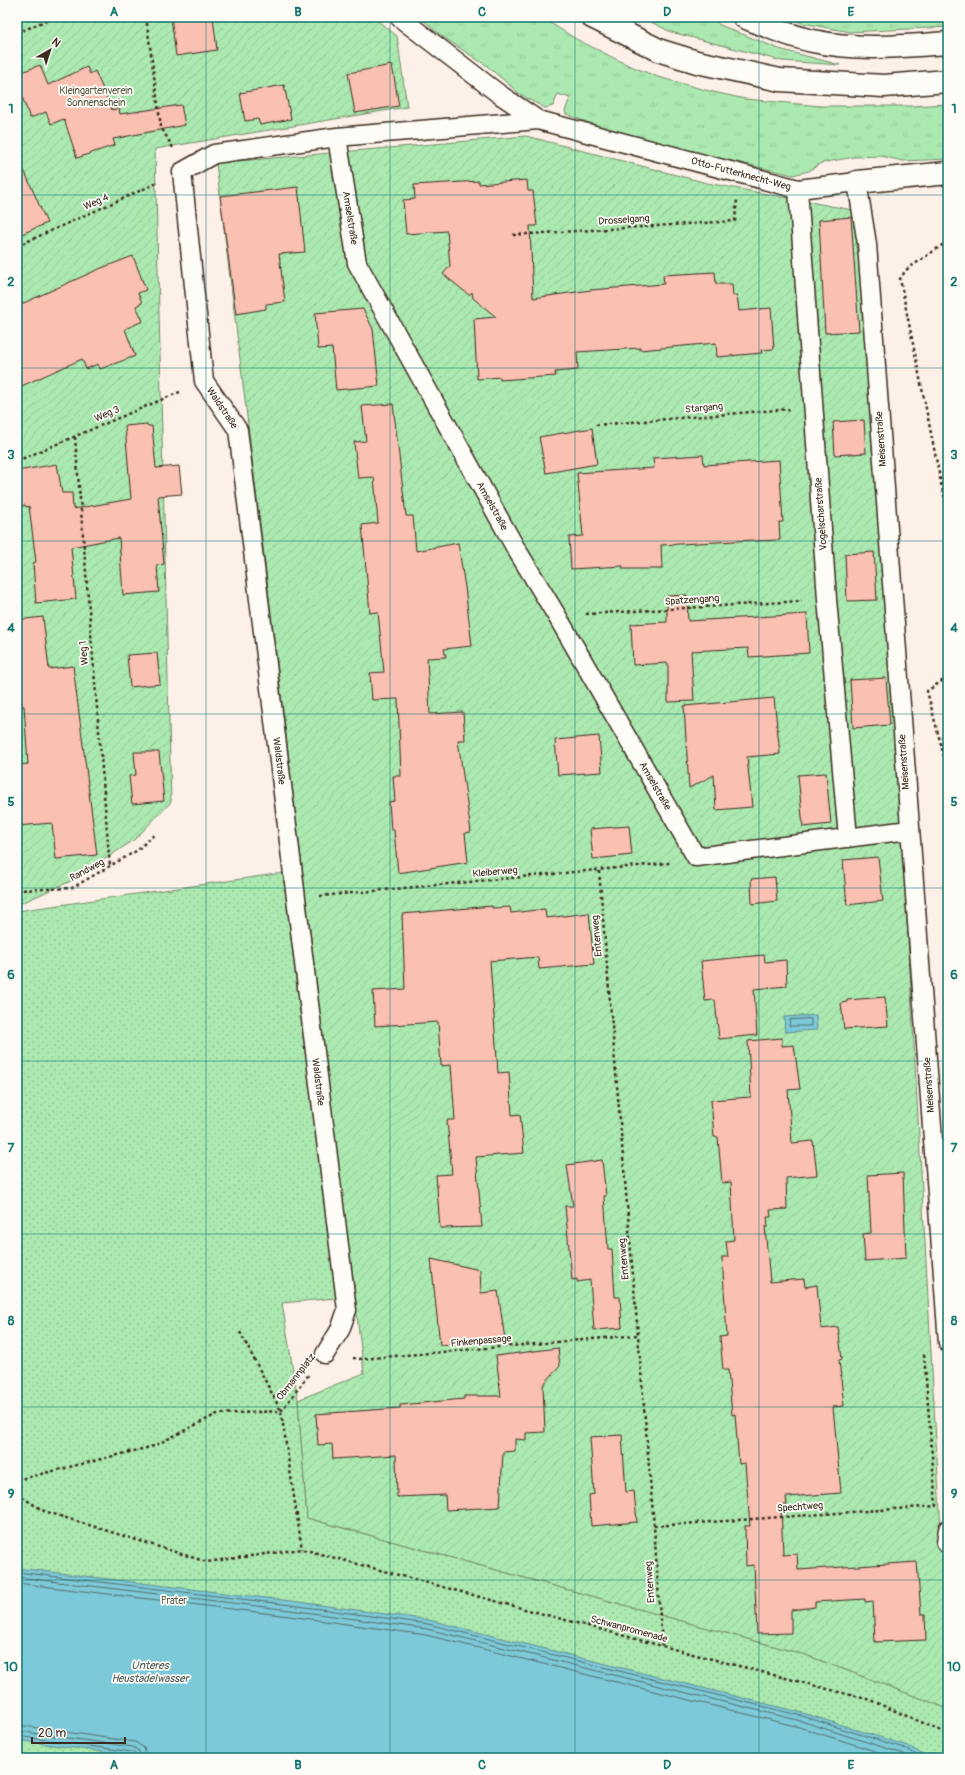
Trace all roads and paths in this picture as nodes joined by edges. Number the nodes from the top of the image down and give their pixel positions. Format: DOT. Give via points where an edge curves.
graph roads {
  1 [pos="54,17"];
  2 [pos="146,17"];
  3 [pos="399,17"];
  4 [pos="592,17"];
  5 [pos="744,17"];
  6 [pos="17,33"];
  7 [pos="948,43"];
  8 [pos="948,81"];
  9 [pos="538,120"];
  10 [pos="337,137"];
  11 [pos="182,172"];
  12 [pos="948,174"];
  13 [pos="857,182"];
  14 [pos="798,189"];
  15 [pos="735,221"];
  16 [pos="513,235"];
  17 [pos="948,241"];
  18 [pos="17,246"];
  19 [pos="204,381"];
  20 [pos="813,407"];
  21 [pos="596,425"];
  22 [pos="75,437"];
  23 [pos="17,461"];
  24 [pos="948,509"];
  25 [pos="827,599"];
  26 [pos="557,616"];
  27 [pos="948,677"];
  28 [pos="948,772"];
  29 [pos="909,830"];
  30 [pos="154,835"];
  31 [pos="848,838"];
  32 [pos="696,857"];
  33 [pos="110,867"];
  34 [pos="599,871"];
  35 [pos="17,890"];
  36 [pos="295,896"];
  37 [pos="240,1332"];
  38 [pos="638,1335"];
  39 [pos="948,1343"];
  40 [pos="325,1354"];
  41 [pos="281,1410"];
  42 [pos="17,1480"];
  43 [pos="17,1494"];
  44 [pos="942,1505"];
  45 [pos="654,1526"];
  46 [pos="947,1539"];
  47 [pos="302,1549"];
  48 [pos="948,1620"];
  49 [pos="662,1646"];
  50 [pos="948,1734"];
  1 -- 6 [label="path"];
  2 -- 11 [label="path" via="161,127 177,156"];
  3 -- 9 [label="lane" via="498,94"];
  4 -- 8 [label="main road" via="661,51 697,62 780,80 884,86"];
  5 -- 7 [label="main road" via="813,41 848,46 878,48"];
  9 -- 10 [label="lane"];
  9 -- 14 [label="lane, Otto-Futterknecht-Weg"];
  10 -- 11 [label="lane" via="214,154"];
  10 -- 26 [label="lane, Amselstraße" via="356,263 515,547"];
  11 -- 18 [label="path, Weg 4"];
  11 -- 19 [label="lane, Waldstraße"];
  12 -- 13 [label="main road, Otto-Futterknecht-Weg"];
  13 -- 14 [label="lane, Otto-Futterknecht-Weg"];
  13 -- 29 [label="lane, Meisenstraße" via="867,244"];
  14 -- 20 [label="lane, Vogelscharstraße"];
  15 -- 16 [label="path, Drosselgang"];
  17 -- 24 [label="path" via="906,270 900,279"];
  19 -- 22 [label="path, Weg 3"];
  19 -- 36 [label="lane, Waldstraße" via="238,430"];
  20 -- 21 [label="path, Stargang"];
  20 -- 25 [label="lane, Vogelscharstraße"];
  22 -- 23 [label="path, Weg 3"];
  22 -- 33 [label="path, Weg 1"];
  25 -- 26 [label="path, Spatzengang"];
  25 -- 31 [label="lane, Vogelscharstraße"];
  26 -- 32 [label="lane, Amselstraße"];
  27 -- 28 [label="path" via="927,691"];
  29 -- 31 [label="lane"];
  29 -- 39 [label="lane, Meisenstraße"];
  30 -- 33 [label="path, Randweg" via="136,852"];
  31 -- 32 [label="lane"];
  32 -- 34 [label="path, Kleiberweg" via="676,862"];
  33 -- 35 [label="path, Randweg" via="72,888"];
  34 -- 36 [label="path, Kleiberweg"];
  34 -- 38 [label="path, Entenweg"];
  36 -- 40 [label="lane, Waldstraße" via="347,1310 340,1330"];
  37 -- 41 [label="path"];
  38 -- 40 [label="path, Finkenpassage" via="361,1359"];
  38 -- 45 [label="path, Entenweg"];
  40 -- 41 [label="path, Obmannplatz"];
  41 -- 42 [label="path" via="216,1414 154,1446"];
  41 -- 47 [label="path"];
  43 -- 47 [label="path" via="44,1511 207,1562"];
  44 -- 45 [label="path, Spechtweg"];
  45 -- 49 [label="path, Entenweg"];
  46 -- 48 [label="path"];
  47 -- 49 [label="path, Schwanpromenade"];
  49 -- 50 [label="path, Schwanpromenade" via="870,1700"];
}
